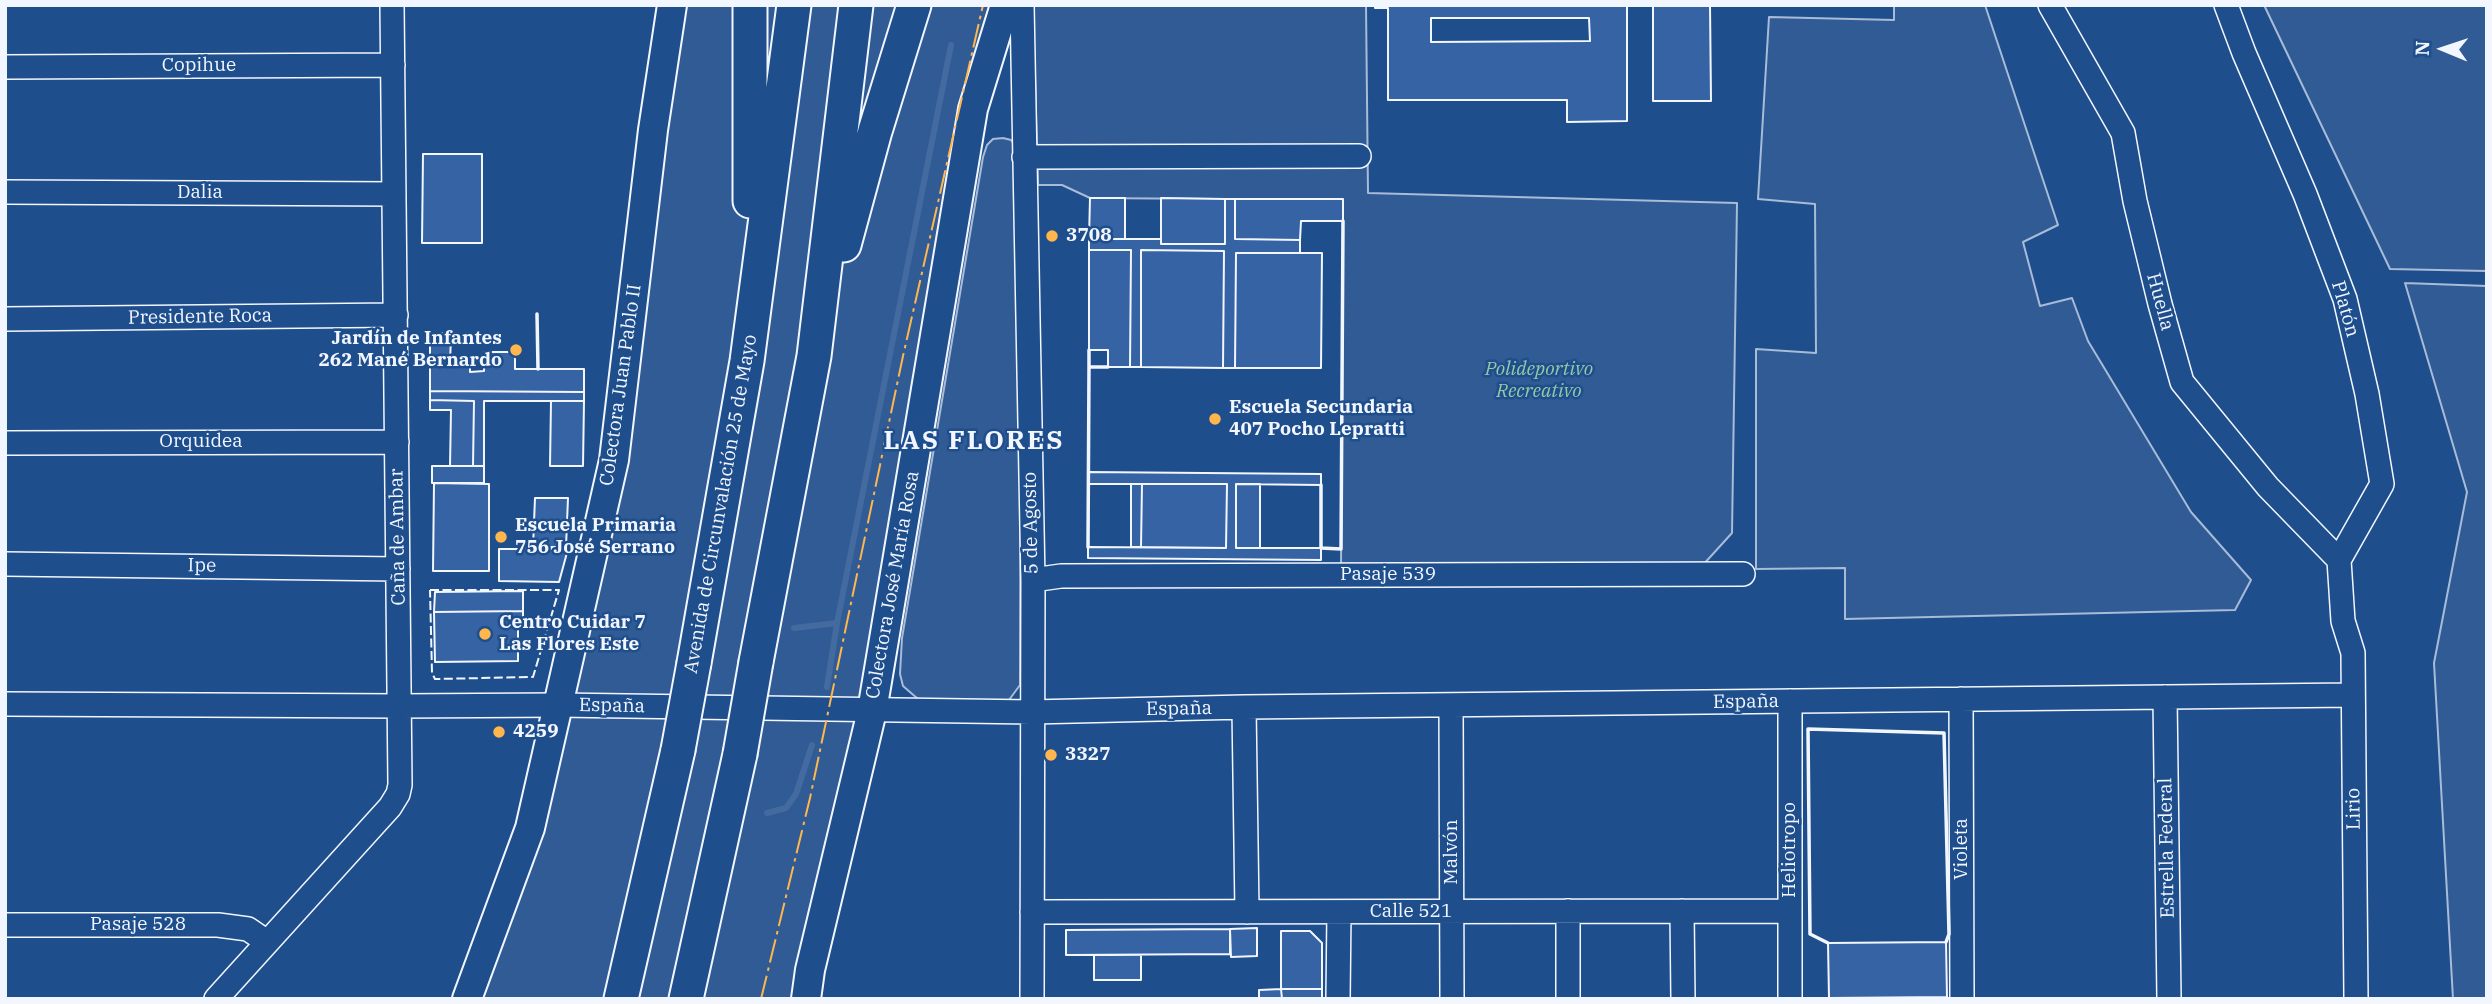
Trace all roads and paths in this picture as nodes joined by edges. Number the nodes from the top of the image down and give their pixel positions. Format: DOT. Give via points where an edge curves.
graph roads {
  1 [pos="392,5"];
  2 [pos="672,5"];
  3 [pos="750,5"];
  4 [pos="794,5"];
  5 [pos="856,5"];
  6 [pos="914,5"];
  7 [pos="1005,5"];
  8 [pos="1022,5"];
  9 [pos="2050,5"];
  10 [pos="2226,5"];
  11 [pos="393,65"];
  12 [pos="5,67"];
  13 [pos="1359,156"];
  14 [pos="1024,157"];
  15 [pos="5,192"];
  16 [pos="394,194"];
  17 [pos="396,315"];
  18 [pos="5,319"];
  19 [pos="814,356"];
  20 [pos="747,361"];
  21 [pos="397,442"];
  22 [pos="5,443"];
  23 [pos="2339,560"];
  24 [pos="5,564"];
  25 [pos="398,569"];
  26 [pos="1743,574"];
  27 [pos="1032,580"];
  28 [pos="2353,695"];
  29 [pos="2165,697"];
  30 [pos="1961,699"];
  31 [pos="1790,701"];
  32 [pos="5,704"];
  33 [pos="559,705"];
  34 [pos="1451,705"];
  35 [pos="400,706"];
  36 [pos="1244,707"];
  37 [pos="872,711"];
  38 [pos="1032,712"];
  39 [pos="1568,911"];
  40 [pos="1682,911"];
  41 [pos="1790,911"];
  42 [pos="1032,912"];
  43 [pos="1247,912"];
  44 [pos="1339,912"];
  45 [pos="1451,912"];
  46 [pos="5,925"];
  47 [pos="267,943"];
  48 [pos="216,999"];
  49 [pos="467,999"];
  50 [pos="621,999"];
  51 [pos="686,999"];
  52 [pos="806,999"];
  53 [pos="1032,999"];
  54 [pos="1338,999"];
  55 [pos="1452,999"];
  56 [pos="1568,999"];
  57 [pos="1682,999"];
  58 [pos="1790,999"];
  59 [pos="1962,999"];
  60 [pos="2169,999"];
  61 [pos="2356,999"];
  1 -- 11 [label="street, Caña de Ambar"];
  2 -- 33 [label="main road, Colectora Juan Pablo II" via="614,460"];
  3 -- 20 [label="highway"];
  4 -- 20 [label="highway, Avenida de Circunvalación 25 de Mayo"];
  5 -- 19 [label="highway"];
  6 -- 19 [label="highway"];
  7 -- 37 [label="main road, Colectora José María Rosa" via="973,108"];
  8 -- 14 [label="street, 5 de Agosto"];
  9 -- 23 [label="street, Huella" via="2123,133 2135,201 2182,382 2268,486"];
  10 -- 23 [label="street, Platón" via="2345,299 2367,394 2382,484"];
  11 -- 12 [label="street, Copihue"];
  11 -- 16 [label="street, Caña de Ambar"];
  13 -- 14 [label="street"];
  14 -- 27 [label="street, 5 de Agosto"];
  15 -- 16 [label="street, Dalia"];
  16 -- 17 [label="street, Caña de Ambar"];
  17 -- 18 [label="street, Presidente Roca"];
  17 -- 21 [label="street, Caña de Ambar"];
  19 -- 51 [label="highway, bridge" via="740,754"];
  20 -- 50 [label="highway, Avenida de Circunvalación 25 de Mayo, bridge" via="678,750"];
  21 -- 22 [label="street, Orquidea"];
  21 -- 25 [label="street, Caña de Ambar"];
  23 -- 28 [label="street, Lirio" via="2343,621 2353,653"];
  24 -- 25 [label="street, Ipe"];
  25 -- 35 [label="street, Caña de Ambar"];
  26 -- 27 [label="street, Pasaje 539" via="1062,576"];
  27 -- 38 [label="street, 5 de Agosto"];
  28 -- 29 [label="street, España"];
  28 -- 61 [label="street, Lirio"];
  29 -- 30 [label="street, España"];
  29 -- 60 [label="street, Estrella Federal"];
  30 -- 31 [label="street, España"];
  30 -- 59 [label="street, Violeta"];
  31 -- 34 [label="street, España"];
  31 -- 41 [label="street, Heliotropo"];
  32 -- 35 [label="street, España"];
  33 -- 35 [label="street, España"];
  33 -- 37 [label="street, España"];
  33 -- 49 [label="main road, Colectora Juan Pablo II" via="530,828"];
  34 -- 36 [label="street, España"];
  34 -- 45 [label="street, Malvón"];
  35 -- 47 [label="street, Caña de Ambar" via="398,794"];
  36 -- 38 [label="street, España"];
  36 -- 43 [label="street"];
  37 -- 38 [label="street, España"];
  37 -- 52 [label="main road, Colectora José María Rosa"];
  38 -- 42 [label="street, 5 de Agosto"];
  39 -- 40 [label="street, Calle 521"];
  39 -- 45 [label="street, Calle 521"];
  39 -- 56 [label="street"];
  40 -- 41 [label="street, Calle 521"];
  40 -- 57 [label="street"];
  41 -- 58 [label="street, Heliotropo"];
  42 -- 43 [label="street, Calle 521"];
  42 -- 53 [label="street, 5 de Agosto"];
  43 -- 44 [label="street, Calle 521"];
  44 -- 45 [label="street, Calle 521"];
  44 -- 54 [label="street"];
  45 -- 55 [label="street, Malvón"];
  46 -- 47 [label="street, Pasaje 528" via="218,925 248,929"];
  47 -- 48 [label="street, Caña de Ambar"];
}
